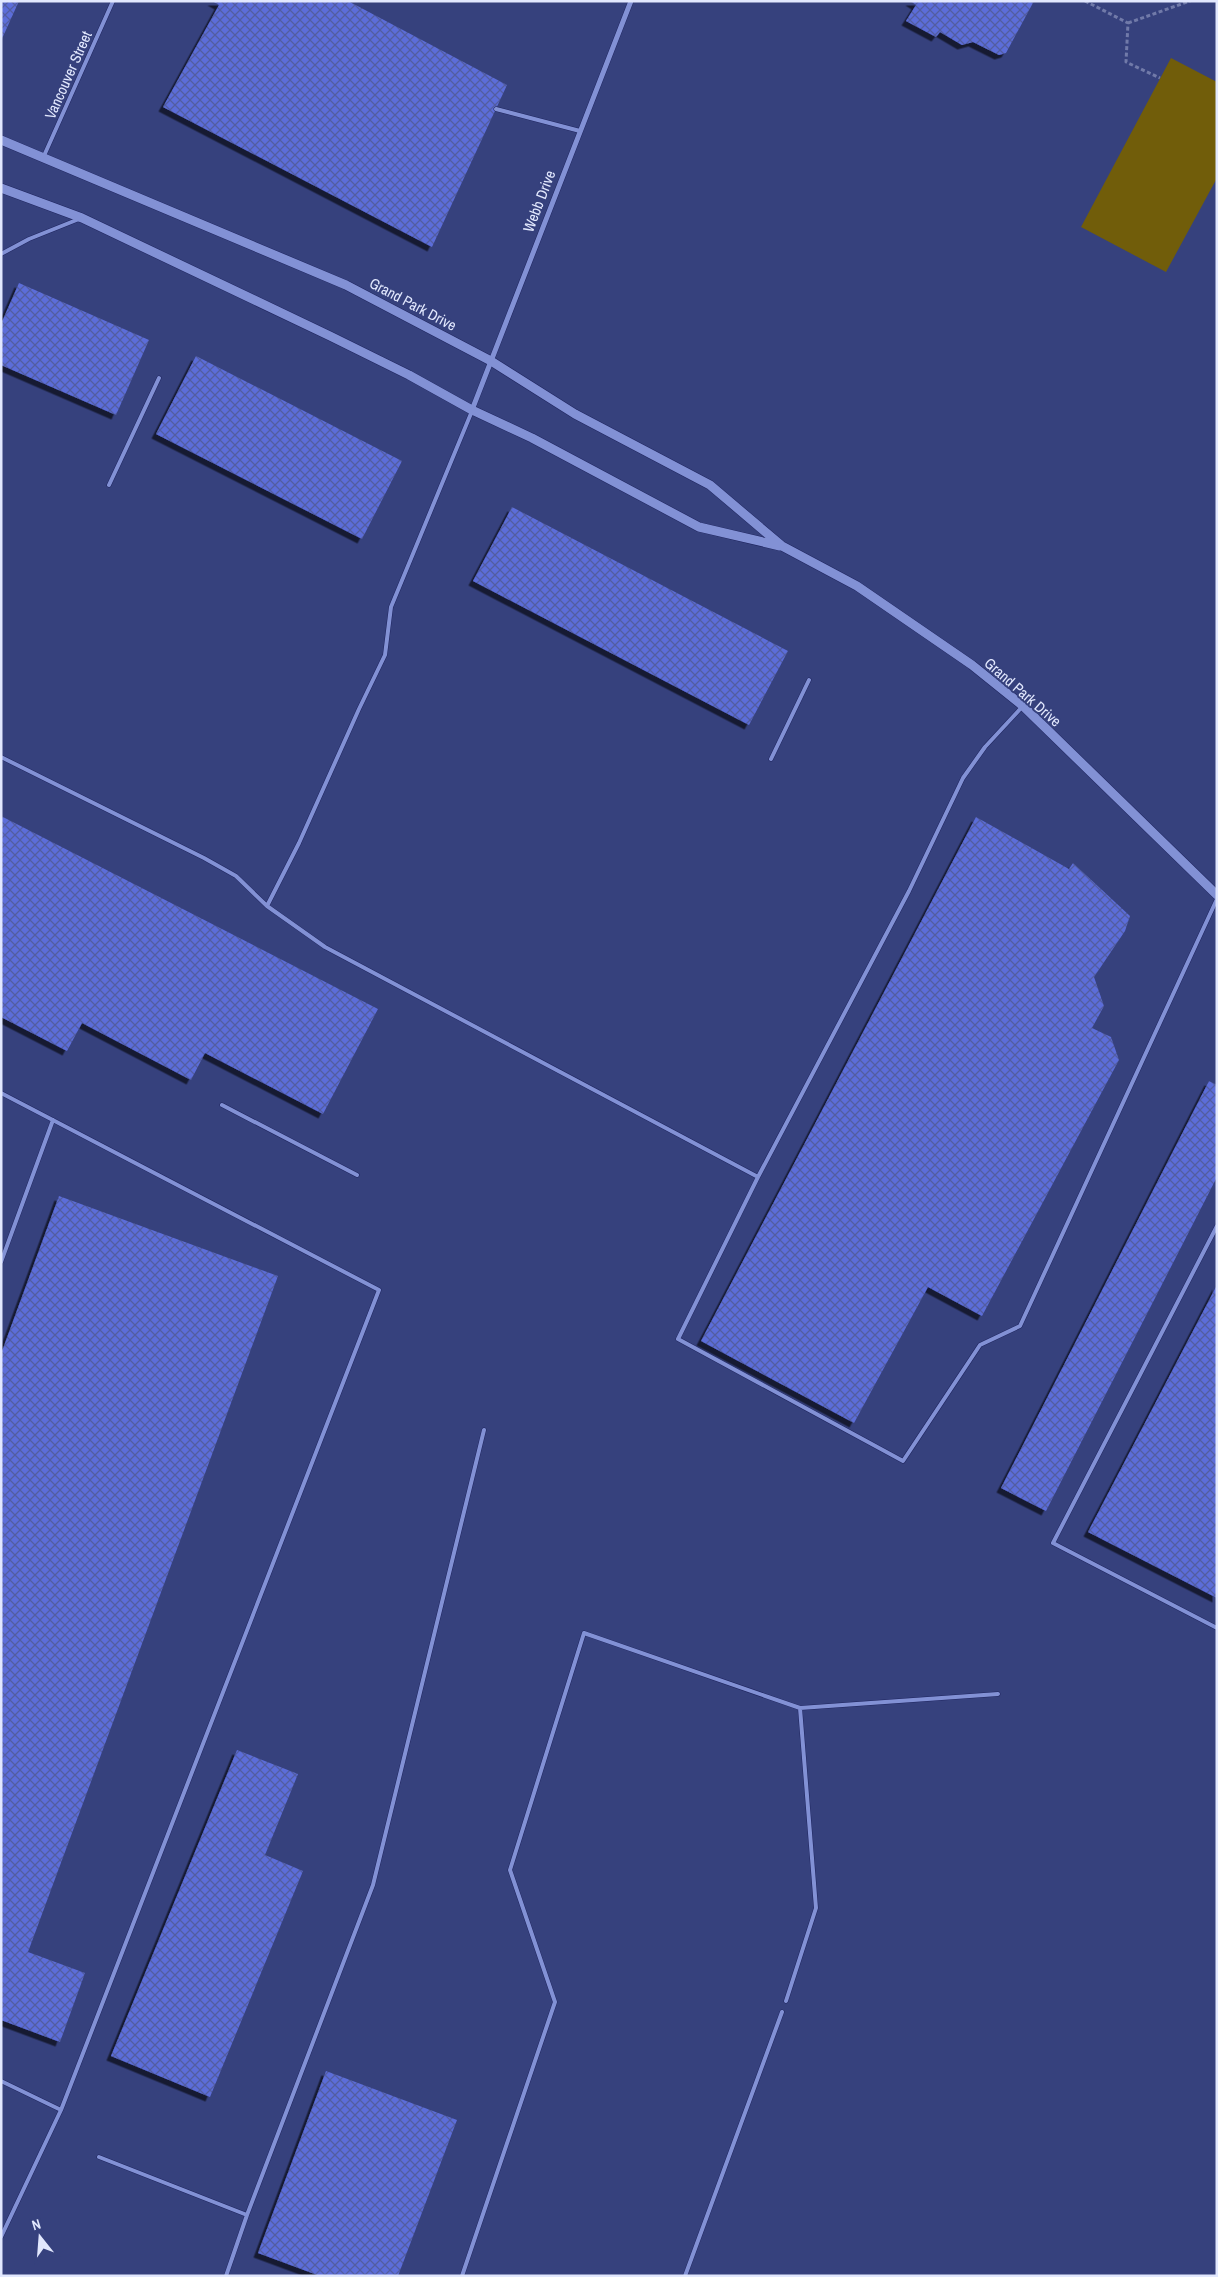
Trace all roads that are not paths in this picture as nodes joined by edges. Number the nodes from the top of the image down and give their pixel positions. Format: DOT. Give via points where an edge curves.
graph roads {
  1 [pos="113,1"];
  2 [pos="631,1"];
  3 [pos="496,109"];
  4 [pos="580,131"];
  5 [pos="1,140"];
  6 [pos="43,158"];
  7 [pos="1,188"];
  8 [pos="82,218"];
  9 [pos="1,254"];
  10 [pos="491,361"];
  11 [pos="159,378"];
  12 [pos="472,410"];
  13 [pos="109,485"];
  14 [pos="782,546"];
  15 [pos="809,680"];
  16 [pos="1023,706"];
  17 [pos="1,757"];
  18 [pos="771,759"];
  19 [pos="1217,895"];
  20 [pos="1217,899"];
  21 [pos="267,906"];
  22 [pos="1,1093"];
  23 [pos="222,1105"];
  24 [pos="53,1120"];
  25 [pos="357,1175"];
  26 [pos="758,1177"];
  27 [pos="1217,1226"];
  28 [pos="1,1262"];
  29 [pos="484,1430"];
  30 [pos="1217,1628"];
  31 [pos="998,1694"];
  32 [pos="800,1708"];
  33 [pos="786,2001"];
  34 [pos="782,2012"];
  35 [pos="1,2081"];
  36 [pos="61,2110"];
  37 [pos="99,2157"];
  38 [pos="247,2215"];
  39 [pos="1,2237"];
  40 [pos="226,2276"];
  41 [pos="462,2276"];
  42 [pos="685,2276"];
  1 -- 6 [label="lane, Vancouver Street"];
  2 -- 4 [label="street, Webb Drive"];
  3 -- 4 [label="lane"];
  4 -- 10 [label="street, Webb Drive"];
  5 -- 6 [label="street, Grand Park Drive"];
  6 -- 10 [label="street, Grand Park Drive" via="346,285"];
  7 -- 8 [label="street, Grand Park Drive"];
  8 -- 9 [label="lane"];
  8 -- 12 [label="street, Grand Park Drive" via="330,336"];
  10 -- 12 [label="street, Webb Drive"];
  10 -- 14 [label="street, Grand Park Drive" via="575,414 710,486"];
  11 -- 13 [label="lane"];
  12 -- 14 [label="street, Grand Park Drive" via="532,438 699,527"];
  12 -- 21 [label="lane" via="392,607 385,655"];
  14 -- 16 [label="street, Grand Park Drive" via="857,586 972,664"];
  15 -- 18 [label="lane"];
  16 -- 19 [label="street, Grand Park Drive"];
  16 -- 26 [label="lane" via="985,747 963,778 909,890"];
  17 -- 21 [label="lane" via="236,876"];
  20 -- 26 [label="lane" via="1020,1326 980,1345 903,1461 678,1339"];
  21 -- 26 [label="lane" via="326,947"];
  22 -- 24 [label="lane"];
  23 -- 25 [label="lane"];
  24 -- 28 [label="lane"];
  24 -- 36 [label="lane" via="379,1290"];
  27 -- 30 [label="lane" via="1053,1543"];
  29 -- 38 [label="lane" via="373,1885"];
  31 -- 32 [label="lane"];
  32 -- 33 [label="lane" via="816,1908"];
  32 -- 41 [label="lane" via="584,1633 510,1870 554,2002"];
  34 -- 42 [label="lane"];
  35 -- 36 [label="lane"];
  36 -- 39 [label="lane"];
  37 -- 38 [label="lane"];
  38 -- 40 [label="lane"];
}
